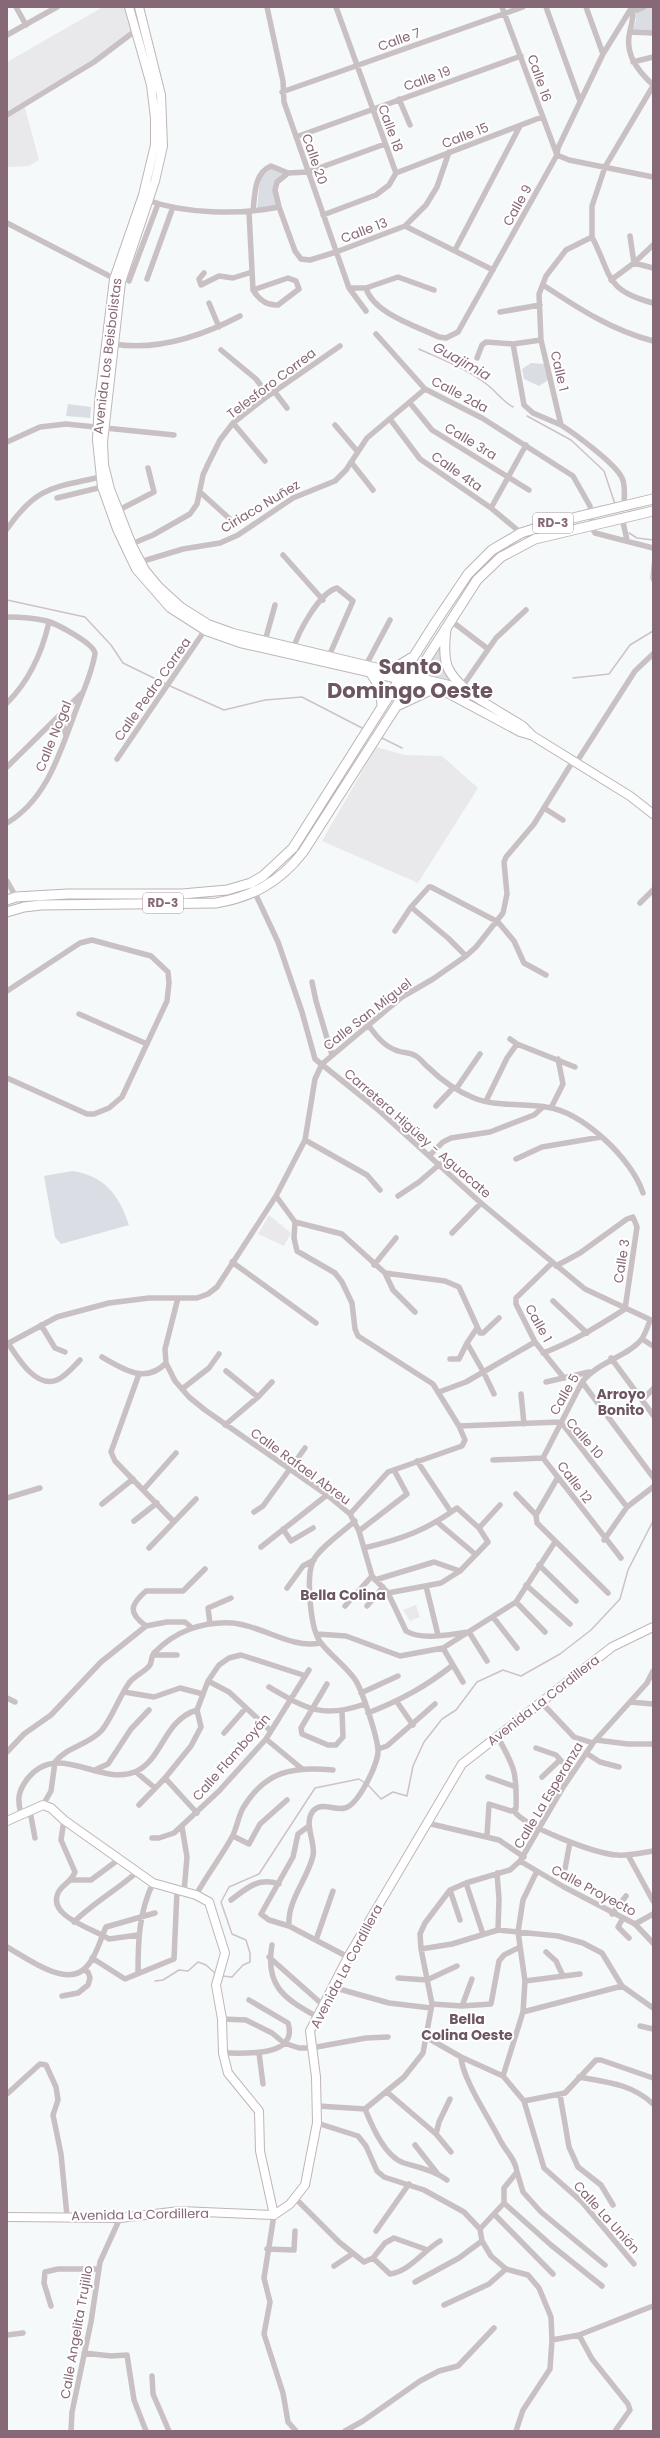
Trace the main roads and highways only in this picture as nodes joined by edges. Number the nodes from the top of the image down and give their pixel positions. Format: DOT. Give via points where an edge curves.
graph roads {
  1 [pos="129,7"];
  2 [pos="139,7"];
  3 [pos="145,200"];
  4 [pos="121,280"];
  5 [pos="100,427"];
  6 [pos="653,499"];
  7 [pos="653,511"];
  8 [pos="128,545"];
  9 [pos="448,623"];
  10 [pos="207,627"];
  11 [pos="293,651"];
  12 [pos="417,651"];
  13 [pos="382,668"];
  14 [pos="369,669"];
  15 [pos="401,676"];
  16 [pos="414,679"];
  17 [pos="435,688"];
  18 [pos="472,695"];
  19 [pos="396,707"];
  20 [pos="382,708"];
  21 [pos="533,736"];
  22 [pos="653,814"];
  23 [pos="10,898"];
  24 [pos="7,912"];
  25 [pos="653,1627"];
  26 [pos="7,1821"];
  27 [pos="274,2215"];
  28 [pos="7,2217"];
  1 -- 3 [label="main road, Avenida Los Beisbolistas" via="150,85 155,118 155,145"];
  2 -- 3 [label="main road, Avenida Los Beisbolistas" via="158,77 162,106 163,146 156,181"];
  3 -- 4 [label="main road, Avenida Los Beisbolistas"];
  4 -- 5 [label="main road, Avenida Los Beisbolistas"];
  4 -- 5 [label="main road, Avenida Los Beisbolistas"];
  5 -- 8 [label="main road, Avenida Los Beisbolistas" via="104,465"];
  5 -- 8 [label="main road, Avenida Los Beisbolistas" via="97,477"];
  6 -- 12 [label="main road, RD-3" via="521,533 492,550 468,574"];
  7 -- 9 [label="main road, RD-3" via="535,539 500,557 477,580"];
  8 -- 10 [label="main road, Avenida Los Beisbolistas" via="169,598"];
  8 -- 10 [label="main road, Avenida Los Beisbolistas" via="136,569 157,596 184,619"];
  9 -- 16 [label="main road, RD-3"];
  9 -- 18 [label="main road" via="444,648 445,664 453,679"];
  10 -- 11 [label="main road, Avenida Los Beisbolistas" via="265,641"];
  10 -- 11 [label="main road, Avenida Los Beisbolistas" via="240,643"];
  11 -- 14 [label="main road, Avenida Los Beisbolistas"];
  11 -- 14 [label="main road, Avenida Los Beisbolistas" via="329,656"];
  12 -- 13 [label="main road" via="398,666"];
  12 -- 15 [label="main road, RD-3"];
  13 -- 14 [label="main road, Avenida Los Beisbolistas"];
  13 -- 15 [label="main road, Avenida Los Beisbolistas"];
  14 -- 15 [label="main road, Avenida Los Beisbolistas"];
  14 -- 20 [label="main road" via="381,689"];
  15 -- 16 [label="main road, Avenida Los Beisbolistas"];
  15 -- 20 [label="main road, RD-3"];
  16 -- 17 [label="main road"];
  16 -- 18 [label="main road" via="438,680"];
  16 -- 19 [label="main road, RD-3"];
  17 -- 19 [label="main road"];
  17 -- 21 [label="main road" via="459,697 520,732"];
  18 -- 21 [label="main road" via="523,726"];
  19 -- 24 [label="main road, RD-3" via="295,863 268,886 255,893 216,902 41,905"];
  20 -- 23 [label="main road, RD-3" via="293,848 279,863 251,883 211,893"];
  21 -- 22 [label="main road" via="630,796"];
  25 -- 27 [label="main road, Avenida La Cordillera" via="612,1647 462,1764 316,2016 310,2031 318,2106 305,2185"];
  26 -- 27 [label="main road" via="43,1805 51,1808 118,1860 153,1883 196,1895 209,1902 225,1953 222,1971 217,1979 223,2053 228,2073 259,2111 260,2151"];
  27 -- 28 [label="main road, Avenida La Cordillera" via="180,2211 120,2218"];
}
